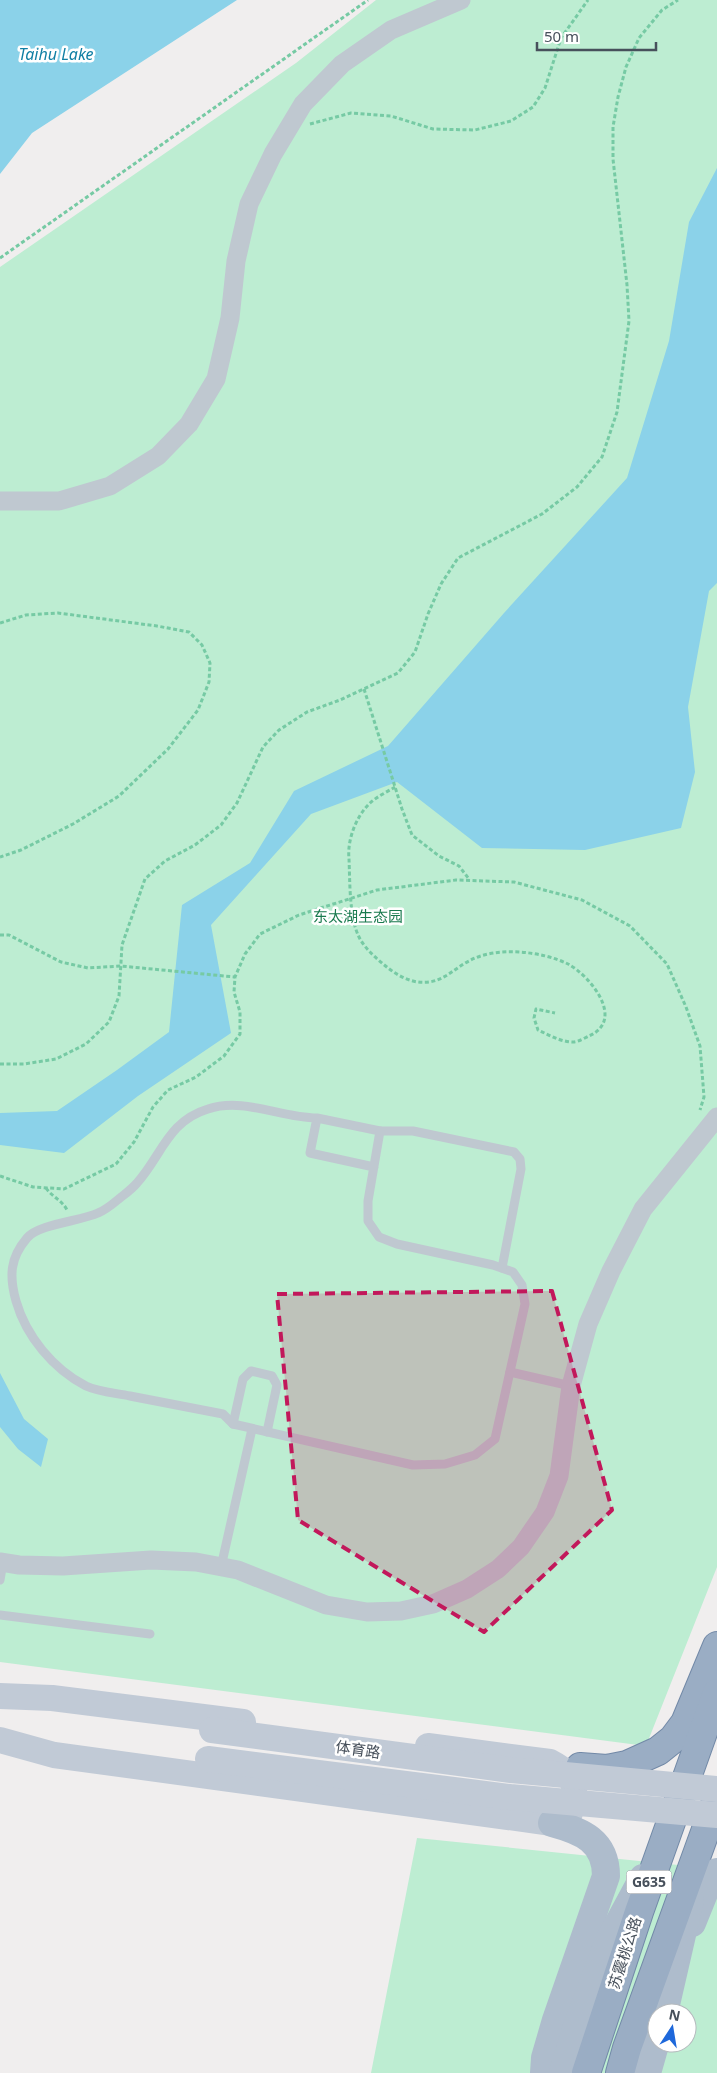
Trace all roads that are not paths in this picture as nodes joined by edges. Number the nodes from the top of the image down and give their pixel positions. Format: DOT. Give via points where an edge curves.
graph roads {
  1 [pos="461,0"];
  2 [pos="0,501"];
  3 [pos="708,1115"];
  4 [pos="317,1118"];
  5 [pos="380,1131"];
  6 [pos="374,1167"];
  7 [pos="502,1268"];
  8 [pos="510,1372"];
  9 [pos="570,1386"];
  10 [pos="233,1424"];
  11 [pos="252,1428"];
  12 [pos="267,1432"];
  13 [pos="221,1567"];
  14 [pos="1,1568"];
  15 [pos="0,1615"];
  16 [pos="150,1634"];
  17 [pos="717,1646"];
  18 [pos="717,1693"];
  19 [pos="0,1696"];
  20 [pos="0,1703"];
  21 [pos="0,1732"];
  22 [pos="0,1740"];
  23 [pos="550,1762"];
  24 [pos="717,1790"];
  25 [pos="717,1799"];
  26 [pos="552,1822"];
  27 [pos="711,1825"];
  28 [pos="665,1837"];
  29 [pos="717,1872"];
  30 [pos="667,2001"];
  31 [pos="653,2053"];
  32 [pos="544,2073"];
  33 [pos="563,2073"];
  34 [pos="586,2073"];
  35 [pos="620,2073"];
  36 [pos="647,2073"];
  1 -- 2 [label="street" via="391,30 342,64 303,104 272,154 249,204 216,379 189,424 158,456 110,486 59,501"];
  3 -- 9 [label="street" via="643,1209 611,1271 588,1324"];
  4 -- 5 [label="lane"];
  4 -- 6 [label="lane" via="310,1152"];
  4 -- 10 [label="lane" via="230,1105 209,1108 191,1116 172,1131 137,1183 119,1199 99,1213 29,1236 15,1253 11,1285 21,1320 57,1366 87,1386 223,1414"];
  5 -- 6 [label="lane"];
  5 -- 7 [label="lane" via="412,1131 514,1152 520,1159 520,1168"];
  6 -- 7 [label="lane" via="368,1221 378,1237"];
  7 -- 8 [label="lane" via="513,1272 522,1285 525,1304"];
  8 -- 9 [label="lane"];
  8 -- 12 [label="lane" via="495,1439 475,1455 445,1464 413,1464"];
  9 -- 13 [label="street" via="559,1476 545,1512 521,1547 498,1570 467,1589 425,1606 401,1611 367,1612 326,1605 238,1570"];
  10 -- 11 [label="lane"];
  10 -- 12 [label="lane" via="243,1379 251,1372 272,1376 276,1385"];
  11 -- 12 [label="lane"];
  11 -- 13 [label="lane"];
  13 -- 14 [label="street" via="151,1560"];
  15 -- 16 [label="lane"];
  17 -- 23 [label="highway" via="685,1723 673,1740 658,1751 627,1765 607,1769"];
  18 -- 28 [label="highway, 苏震桃公路 / G635"];
  19 -- 23 [label="main road" via="52,1698"];
  20 -- 24 [label="main road, 体育路, bridge" via="511,1770"];
  21 -- 27 [label="main road, 体育路, bridge"];
  22 -- 26 [label="main road" via="54,1755"];
  23 -- 26 [label="main road" via="563,1769 572,1780 576,1793 570,1813"];
  25 -- 27 [label="highway, G635"];
  26 -- 32 [label="main road" via="586,1835 595,1843 604,1860 606,1876 556,2020"];
  27 -- 30 [label="main road"];
  27 -- 35 [label="highway, G635"];
  28 -- 33 [label="main road" via="609,1941"];
  28 -- 34 [label="highway, 苏震桃公路 / G635"];
  29 -- 30 [label="main road" via="709,1881 697,1909"];
  31 -- 36 [label="main road"];
}
